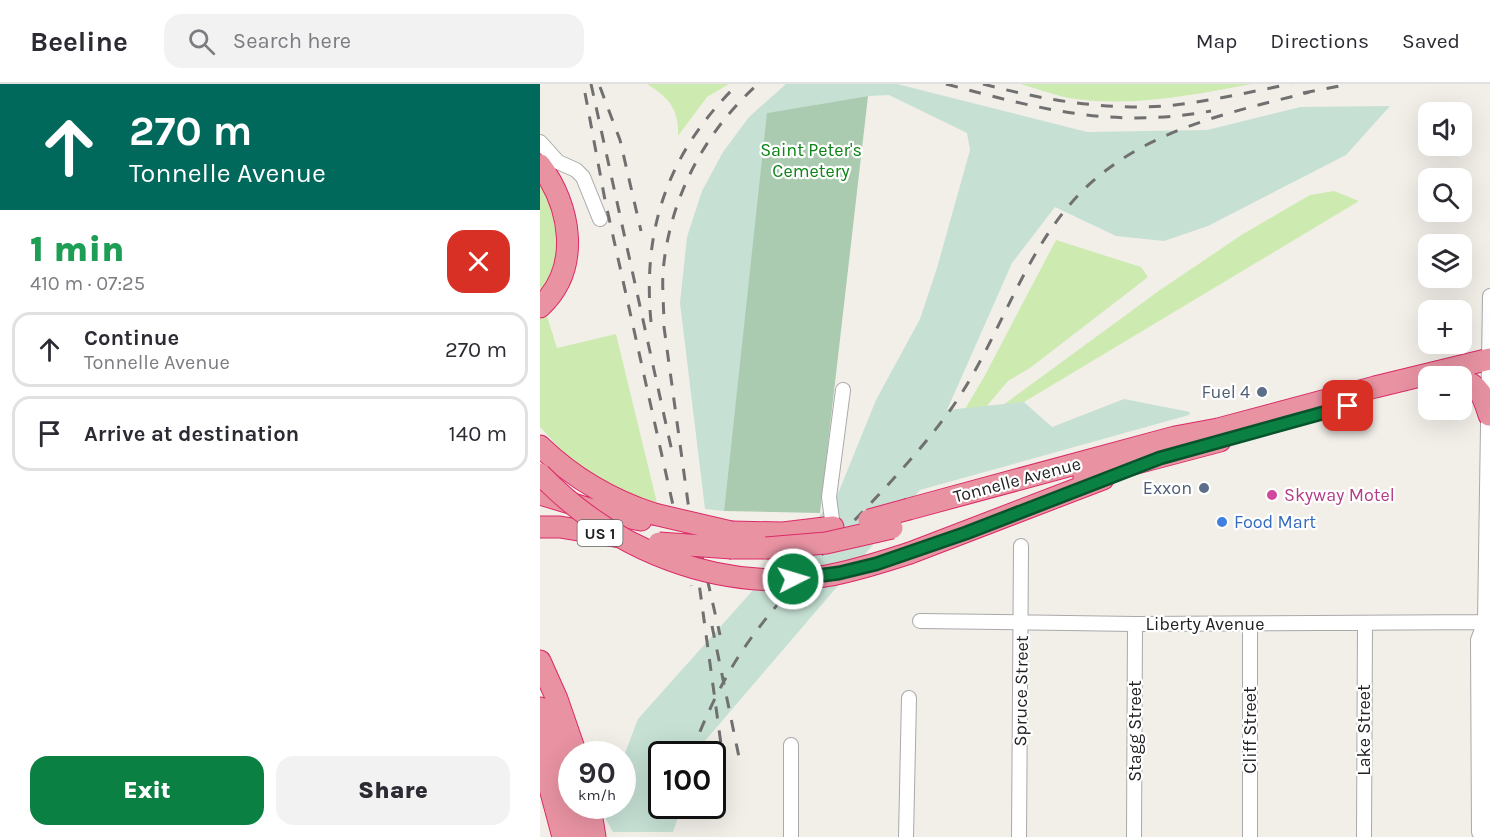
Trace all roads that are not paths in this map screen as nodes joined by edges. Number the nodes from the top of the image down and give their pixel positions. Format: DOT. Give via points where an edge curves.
graph roads {
  1 [pos="540,142"];
  2 [pos="540,165"];
  3 [pos="600,219"];
  4 [pos="1490,296"];
  5 [pos="540,306"];
  6 [pos="1489,365"];
  7 [pos="1472,374"];
  8 [pos="1472,384"];
  9 [pos="1418,389"];
  10 [pos="843,390"];
  11 [pos="1489,415"];
  12 [pos="540,446"];
  13 [pos="1160,458"];
  14 [pos="540,474"];
  15 [pos="540,494"];
  16 [pos="540,527"];
  17 [pos="656,527"];
  18 [pos="832,527"];
  19 [pos="732,540"];
  20 [pos="769,540"];
  21 [pos="1021,546"];
  22 [pos="920,621"];
  23 [pos="1021,622"];
  24 [pos="1487,622"];
  25 [pos="1135,624"];
  26 [pos="1250,624"];
  27 [pos="1365,624"];
  28 [pos="540,661"];
  29 [pos="540,690"];
  30 [pos="909,698"];
  31 [pos="541,711"];
  32 [pos="572,741"];
  33 [pos="790,745"];
  34 [pos="540,751"];
  35 [pos="558,760"];
  36 [pos="540,792"];
  37 [pos="1483,795"];
  38 [pos="575,819"];
  39 [pos="592,819"];
  40 [pos="553,837"];
  41 [pos="563,837"];
  42 [pos="579,837"];
  43 [pos="595,837"];
  44 [pos="791,837"];
  45 [pos="906,837"];
  46 [pos="1019,837"];
  47 [pos="1134,837"];
  48 [pos="1250,837"];
  49 [pos="1364,837"];
  50 [pos="1479,837"];
  51 [pos="1488,837"];
  1 -- 3 [label="street" via="558,162 583,177"];
  2 -- 5 [label="highway" via="559,197 568,241 561,276"];
  4 -- 6 [label="street"];
  6 -- 7 [label="highway"];
  6 -- 11 [label="street"];
  6 -- 18 [label="highway, Tonnelle Avenue / US 1, bridge" via="1375,387"];
  8 -- 11 [label="highway"];
  9 -- 13 [label="highway, Tonnelle Avenue / US 1"];
  10 -- 18 [label="street" via="829,497"];
  11 -- 24 [label="street"];
  12 -- 17 [label="highway" via="567,470"];
  13 -- 14 [label="highway, bridge" via="910,553 810,578 714,573 656,555 580,511"];
  13 -- 20 [label="highway, Tonnelle Avenue / US 1, bridge" via="826,543"];
  15 -- 17 [label="highway, Tonnelle Avenue / US 1"];
  16 -- 17 [label="highway, Tonnelle Avenue / US 1"];
  17 -- 19 [label="highway, bridge"];
  17 -- 19 [label="highway, Tonnelle Avenue / US 1, bridge"];
  18 -- 20 [label="highway, Tonnelle Avenue / US 1"];
  19 -- 20 [label="highway, Tonnelle Avenue / US 1"];
  21 -- 23 [label="street, Spruce Street"];
  22 -- 23 [label="street, Liberty Avenue"];
  23 -- 25 [label="street, Liberty Avenue"];
  23 -- 46 [label="street, Spruce Street"];
  24 -- 27 [label="street, Liberty Avenue"];
  24 -- 37 [label="street" via="1478,640 1484,717"];
  25 -- 26 [label="street, Liberty Avenue"];
  25 -- 47 [label="street, Stagg Street"];
  26 -- 27 [label="street, Liberty Avenue"];
  26 -- 48 [label="street, Cliff Street"];
  27 -- 49 [label="street, Lake Street"];
  28 -- 32 [label="highway"];
  29 -- 31 [label="highway"];
  30 -- 45 [label="street"];
  31 -- 35 [label="highway"];
  33 -- 44 [label="street"];
  34 -- 41 [label="highway"];
  36 -- 40 [label="highway"];
  37 -- 50 [label="street"];
  37 -- 51 [label="street"];
  38 -- 42 [label="highway"];
  39 -- 43 [label="highway"];
}
